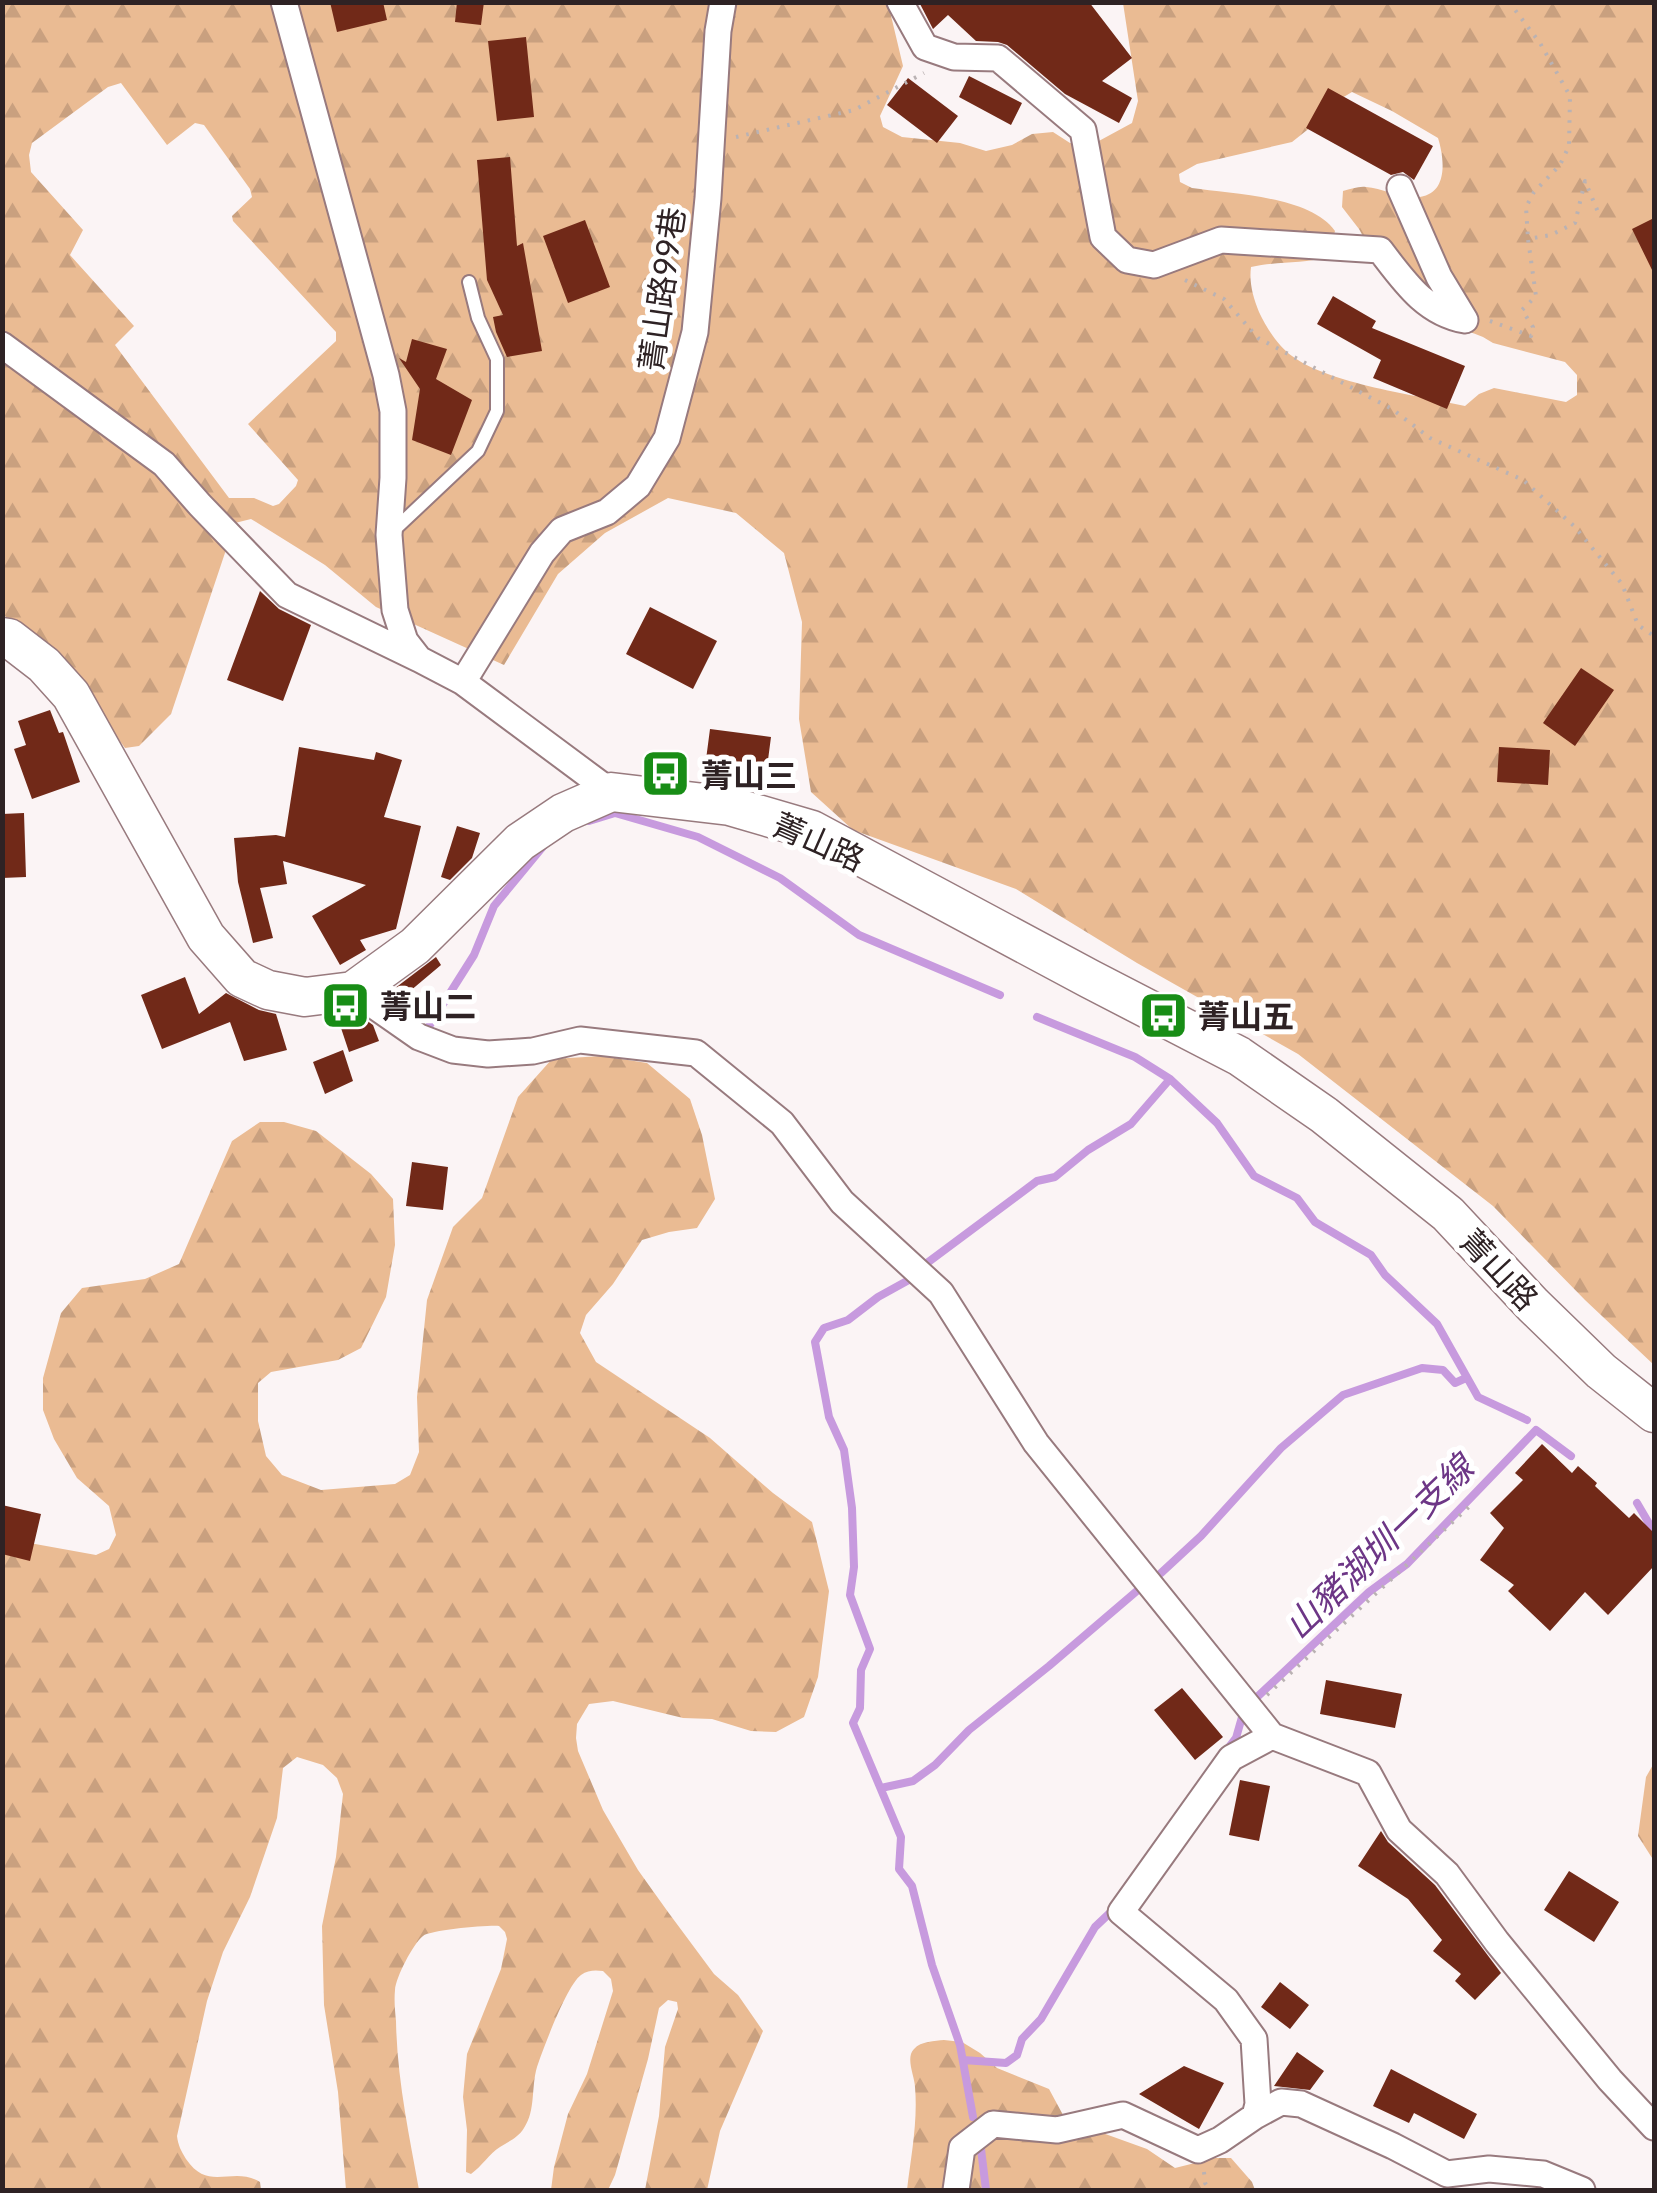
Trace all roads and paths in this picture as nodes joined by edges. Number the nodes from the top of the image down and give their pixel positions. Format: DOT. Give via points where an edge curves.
graph roads {
  1 [pos="284,2"];
  2 [pos="723,2"];
  3 [pos="900,2"];
  4 [pos="1509,2"];
  5 [pos="954,57"];
  6 [pos="711,142"];
  7 [pos="1400,188"];
  8 [pos="1598,212"];
  9 [pos="1528,240"];
  10 [pos="1154,265"];
  11 [pos="469,282"];
  12 [pos="1466,320"];
  13 [pos="2,344"];
  14 [pos="389,535"];
  15 [pos="1654,636"];
  16 [pos="2,637"];
  17 [pos="419,659"];
  18 [pos="463,682"];
  19 [pos="611,792"];
  20 [pos="354,991"];
  21 [pos="1654,1413"];
  22 [pos="1472,1504"];
  23 [pos="1250,1710"];
  24 [pos="1272,1736"];
  25 [pos="1256,2116"];
  26 [pos="1654,2126"];
  27 [pos="956,2190"];
  28 [pos="1582,2190"];
  1 -- 14 [label="street" via="386,375 394,478"];
  2 -- 6 [label="street, 菁山路99巷"];
  3 -- 5 [label="street" via="925,48"];
  4 -- 9 [label="path" via="1570,96 1569,146 1526,207"];
  5 -- 6 [label="path" via="854,110"];
  5 -- 10 [label="street" via="998,58 1083,130 1103,237 1127,260"];
  6 -- 18 [label="street, 菁山路99巷" via="694,332 667,438 638,486 607,512 562,530 542,553"];
  7 -- 12 [label="street"];
  8 -- 9 [label="path" via="1584,181 1575,222"];
  9 -- 12 [label="path" via="1536,296 1522,310 1531,336 1484,319"];
  10 -- 12 [label="street" via="1221,240 1380,250 1414,294 1446,317"];
  10 -- 15 [label="path" via="1224,299 1258,338 1392,409 1430,438 1523,480 1574,526 1622,584 1638,625"];
  11 -- 14 [label="lane" via="497,359 496,411 478,452"];
  13 -- 17 [label="street" via="164,464 287,595"];
  14 -- 17 [label="street" via="395,610"];
  16 -- 20 [label="street" via="44,664 72,695 206,937 242,978 305,996"];
  17 -- 18 [label="street"];
  18 -- 19 [label="street"];
  19 -- 20 [label="street" via="520,842 415,946"];
  19 -- 21 [label="street, 菁山路" via="730,806 812,830 1239,1056 1448,1214 1601,1371"];
  20 -- 23 [label="street" via="419,1037 453,1050 518,1052 580,1040 696,1053 782,1123 842,1202 941,1293 1036,1444"];
  22 -- 23 [label="path"];
  23 -- 24 [label="street"];
  24 -- 25 [label="street" via="1231,1758 1121,1912 1226,2000 1254,2038"];
  24 -- 26 [label="street" via="1368,1773 1399,1830 1447,1874"];
  25 -- 27 [label="street" via="1198,2150 1123,2115 1057,2130 993,2124 962,2148"];
  25 -- 28 [label="street" via="1281,2102 1301,2104 1448,2174 1543,2174"];
}
